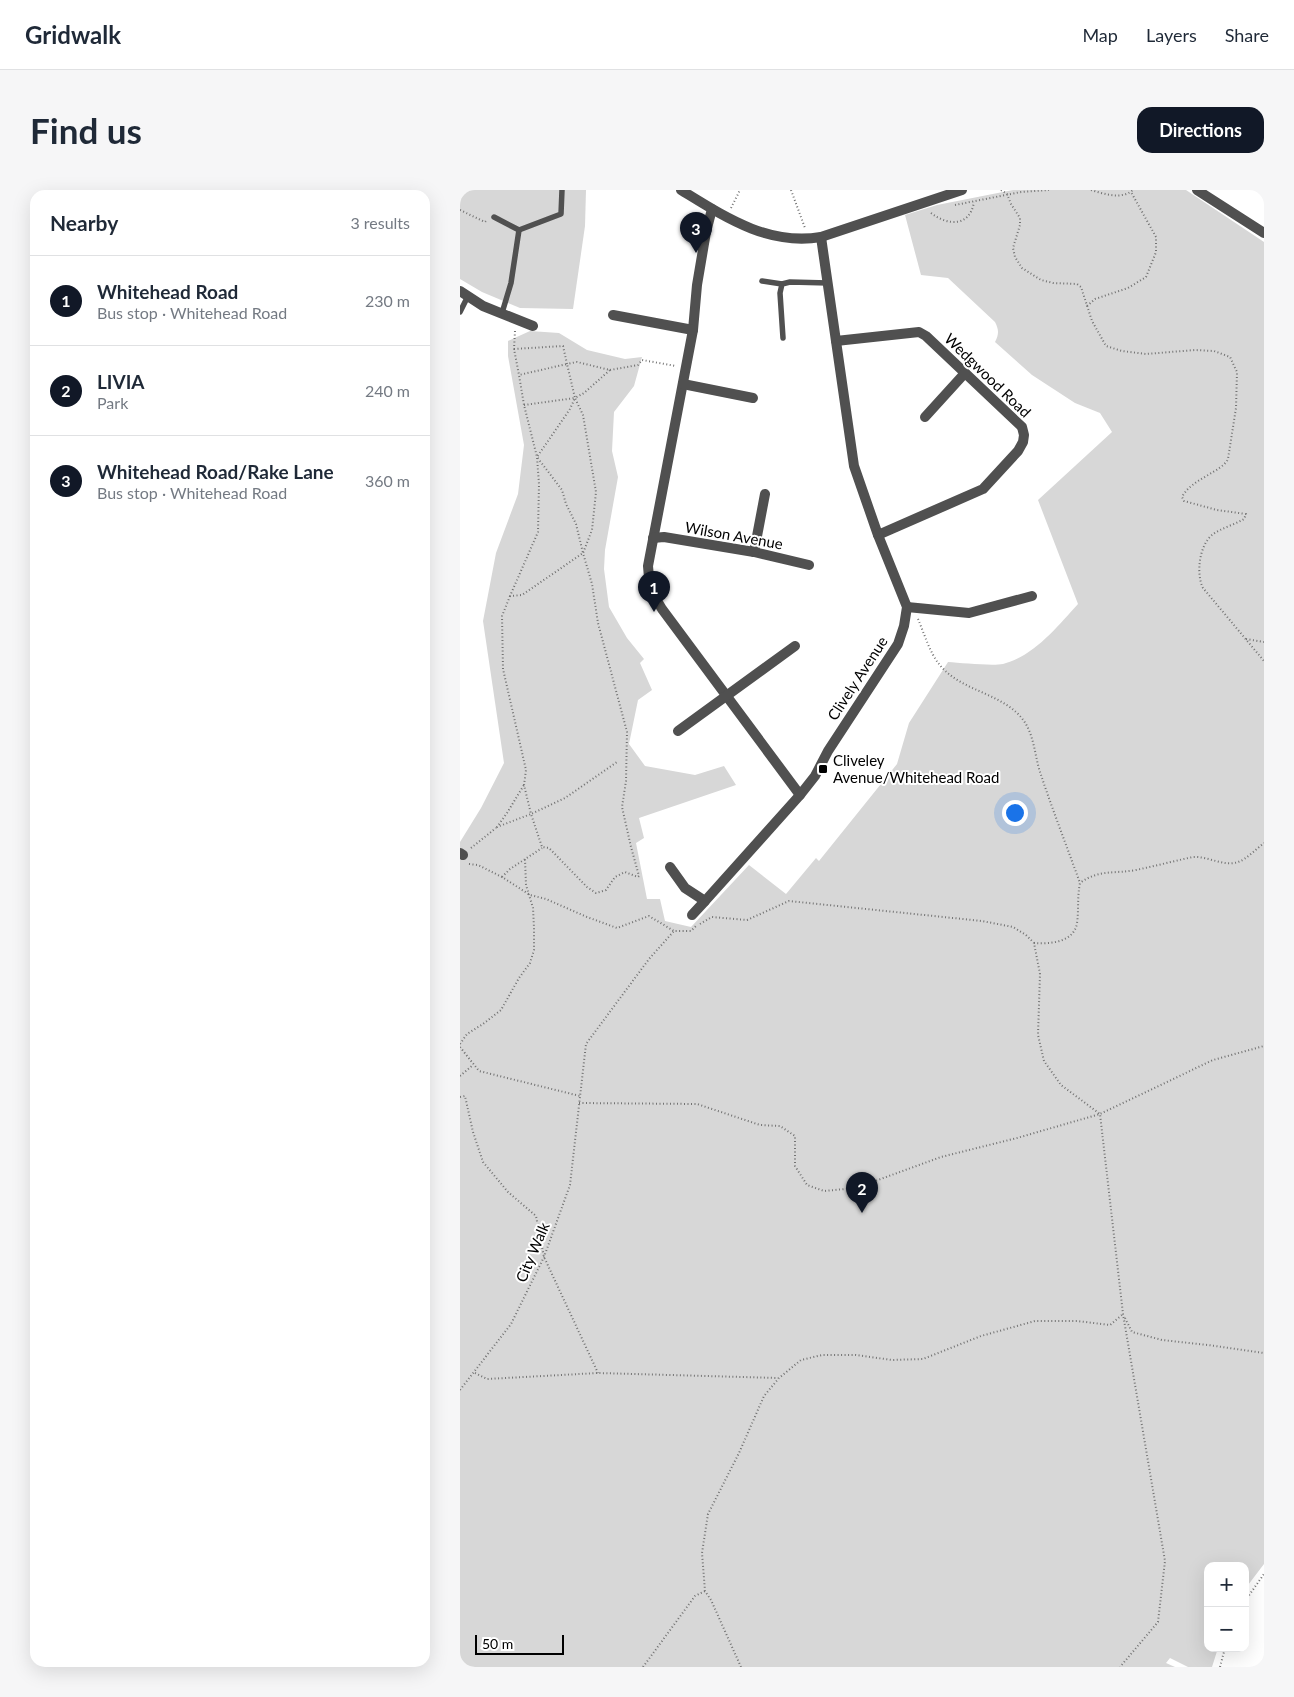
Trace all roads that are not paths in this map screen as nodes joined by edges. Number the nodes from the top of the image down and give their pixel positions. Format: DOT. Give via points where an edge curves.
graph roads {
  1 [pos="562,190"];
  2 [pos="681,190"];
  3 [pos="962,190"];
  4 [pos="1197,190"];
  5 [pos="712,209"];
  6 [pos="494,217"];
  7 [pos="519,230"];
  8 [pos="1264,232"];
  9 [pos="821,237"];
  10 [pos="762,281"];
  11 [pos="828,283"];
  12 [pos="782,284"];
  13 [pos="464,294"];
  14 [pos="460,312"];
  15 [pos="502,313"];
  16 [pos="613,315"];
  17 [pos="533,326"];
  18 [pos="693,330"];
  19 [pos="783,338"];
  20 [pos="836,341"];
  21 [pos="965,373"];
  22 [pos="682,384"];
  23 [pos="753,398"];
  24 [pos="925,417"];
  25 [pos="766,494"];
  26 [pos="878,534"];
  27 [pos="653,538"];
  28 [pos="754,552"];
  29 [pos="809,565"];
  30 [pos="1032,596"];
  31 [pos="910,608"];
  32 [pos="795,646"];
  33 [pos="728,696"];
  34 [pos="678,731"];
  35 [pos="800,795"];
  36 [pos="670,867"];
  37 [pos="705,901"];
  38 [pos="695,920"];
  1 -- 7 [label="lane" via="561,214"];
  2 -- 5 [label="street"];
  3 -- 9 [label="street"];
  4 -- 8 [label="street"];
  5 -- 9 [label="street" via="779,238"];
  5 -- 18 [label="street" via="697,285"];
  6 -- 7 [label="lane"];
  7 -- 15 [label="lane" via="511,283"];
  9 -- 11 [label="street"];
  10 -- 12 [label="lane"];
  11 -- 12 [label="lane"];
  11 -- 20 [label="street"];
  12 -- 19 [label="lane"];
  13 -- 14 [label="lane"];
  13 -- 15 [label="street"];
  15 -- 17 [label="street"];
  16 -- 18 [label="street"];
  18 -- 22 [label="street"];
  20 -- 21 [label="street, Wedgwood Road" via="919,332"];
  20 -- 26 [label="street" via="854,466"];
  21 -- 24 [label="street"];
  21 -- 26 [label="street, Wedgwood Road" via="1022,426 1023,442 983,489"];
  22 -- 23 [label="street"];
  22 -- 27 [label="street"];
  25 -- 28 [label="street"];
  26 -- 31 [label="street"];
  27 -- 28 [label="street, Wilson Avenue" via="664,537"];
  27 -- 33 [label="street" via="648,566 650,589"];
  28 -- 29 [label="street, Wilson Avenue"];
  30 -- 31 [label="street" via="969,613"];
  31 -- 35 [label="street, Clively Avenue" via="898,644"];
  32 -- 33 [label="street"];
  33 -- 34 [label="street"];
  33 -- 35 [label="street"];
  35 -- 37 [label="street, Clively Avenue"];
  36 -- 37 [label="street" via="685,888"];
  37 -- 38 [label="street, Clively Avenue"];
}
